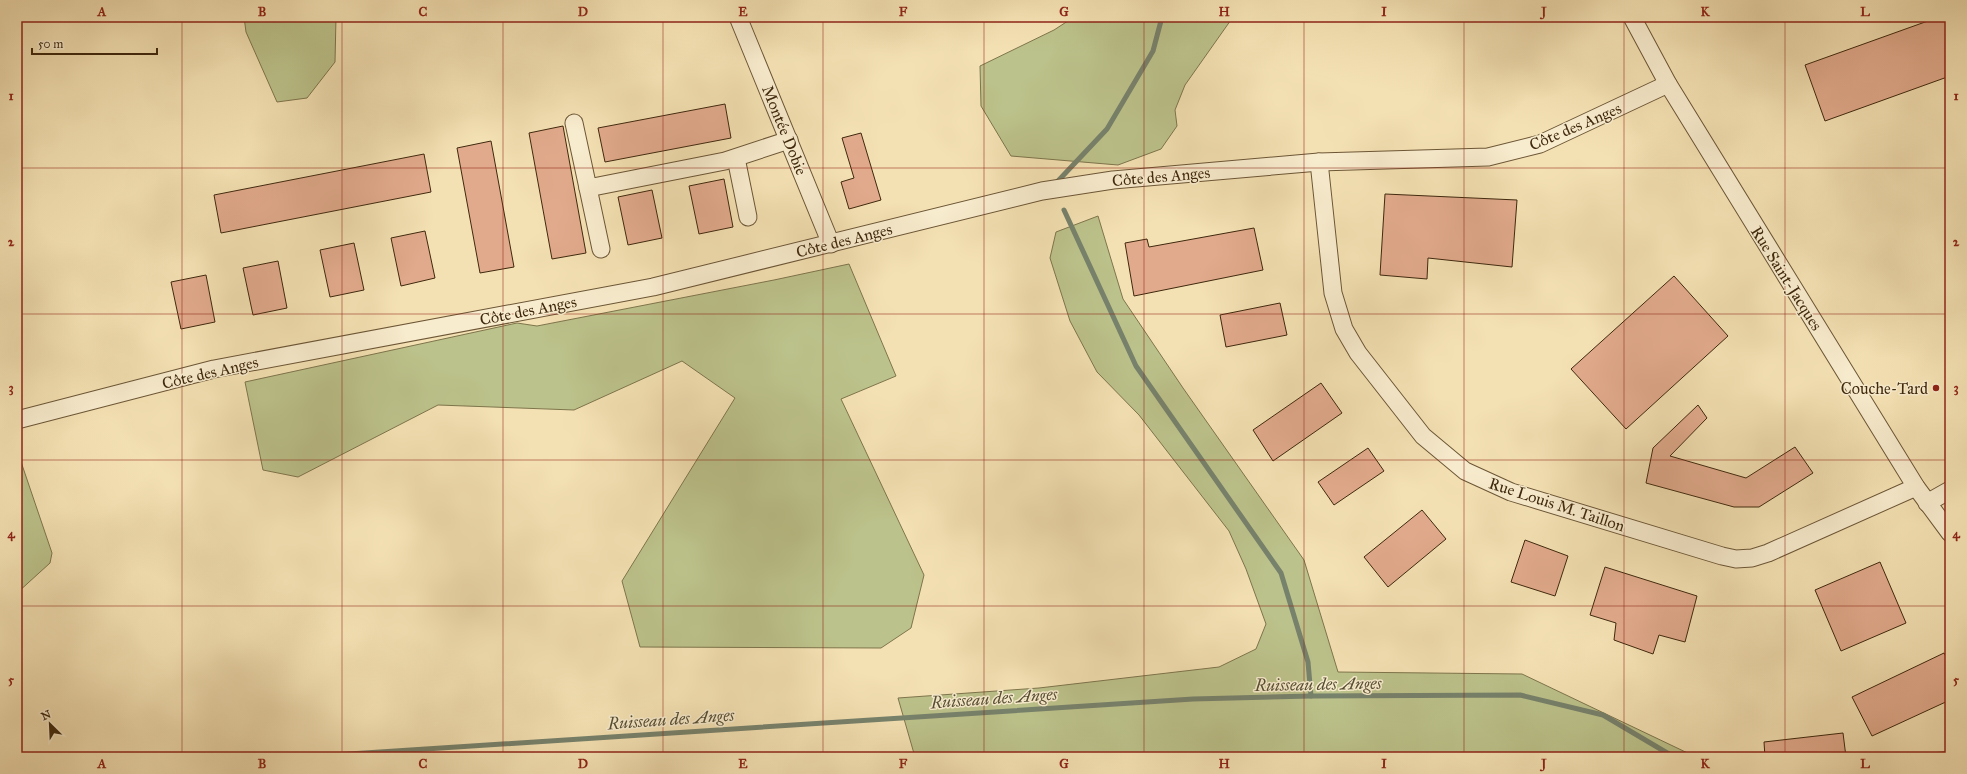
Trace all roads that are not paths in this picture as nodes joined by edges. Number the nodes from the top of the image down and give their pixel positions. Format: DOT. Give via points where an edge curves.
graph roads {
  1 [pos="738,17"];
  2 [pos="1632,17"];
  3 [pos="1668,84"];
  4 [pos="574,123"];
  5 [pos="789,140"];
  6 [pos="736,158"];
  7 [pos="1319,162"];
  8 [pos="588,188"];
  9 [pos="748,218"];
  10 [pos="831,244"];
  11 [pos="601,249"];
  12 [pos="17,420"];
  13 [pos="1916,487"];
  14 [pos="1950,490"];
  15 [pos="1927,503"];
  16 [pos="1950,534"];
  1 -- 5 [label="street, Montée Dobie"];
  2 -- 3 [label="street, Rue Saint-Jacques"];
  3 -- 7 [label="street, Côte des Anges" via="1540,144 1488,157"];
  3 -- 13 [label="street, Rue Saint-Jacques"];
  4 -- 8 [label="street"];
  5 -- 6 [label="street"];
  5 -- 10 [label="street, Montée Dobie"];
  6 -- 8 [label="street"];
  6 -- 9 [label="street"];
  7 -- 10 [label="street, Côte des Anges" via="1079,184"];
  7 -- 13 [label="street, Rue Louis M. Taillon" via="1333,293 1344,329 1358,353 1423,436 1465,471 1511,492 1722,556 1736,558 1752,558 1782,548"];
  8 -- 11 [label="street"];
  10 -- 12 [label="street, Côte des Anges" via="653,287 214,369"];
  13 -- 15 [label="street, Rue Saint-Jacques"];
  14 -- 15 [label="street"];
  15 -- 16 [label="street, Rue Saint-Jacques"];
}
